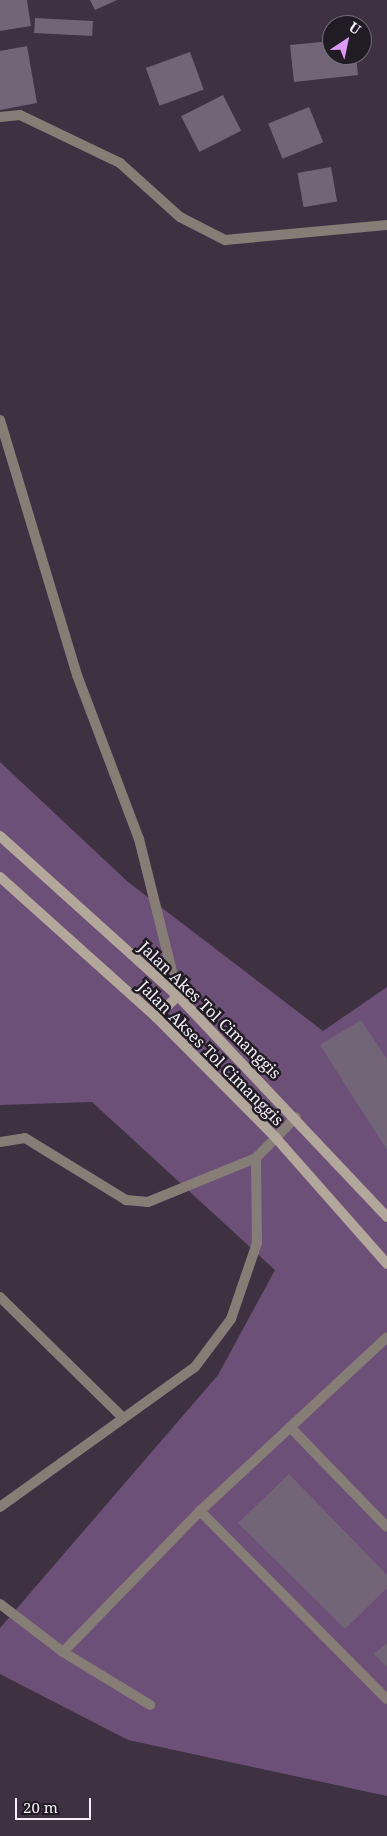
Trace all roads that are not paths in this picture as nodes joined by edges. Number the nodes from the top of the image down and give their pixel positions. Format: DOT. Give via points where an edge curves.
graph roads {
  1 [pos="0,117"];
  2 [pos="387,225"];
  3 [pos="0,420"];
  4 [pos="0,836"];
  5 [pos="0,877"];
  6 [pos="178,996"];
  7 [pos="156,1017"];
  8 [pos="296,1117"];
  9 [pos="276,1138"];
  10 [pos="0,1142"];
  11 [pos="256,1158"];
  12 [pos="387,1217"];
  13 [pos="387,1264"];
  14 [pos="0,1297"];
  15 [pos="387,1337"];
  16 [pos="121,1416"];
  17 [pos="290,1426"];
  18 [pos="0,1507"];
  19 [pos="200,1511"];
  20 [pos="387,1527"];
  21 [pos="0,1604"];
  22 [pos="63,1652"];
  23 [pos="387,1699"];
  24 [pos="150,1706"];
  1 -- 2 [label="street" via="20,115 120,163 180,217 225,240"];
  3 -- 6 [label="street" via="77,675 139,839"];
  4 -- 6 [label="main road, Jalan Akes Tol Cimanggis"];
  5 -- 7 [label="main road, Jalan Akses Tol Cimanggis"];
  6 -- 7 [label="main road"];
  6 -- 8 [label="main road, Jalan Akes Tol Cimanggis"];
  7 -- 9 [label="main road, Jalan Akses Tol Cimanggis"];
  8 -- 9 [label="street"];
  8 -- 12 [label="main road, Jalan Akes Tol Cimanggis"];
  9 -- 11 [label="street"];
  9 -- 13 [label="main road, Jalan Akses Tol Cimanggis"];
  10 -- 11 [label="street" via="25,1138 126,1200 148,1202"];
  11 -- 16 [label="street" via="257,1244 231,1319 195,1367"];
  14 -- 16 [label="street"];
  15 -- 17 [label="street"];
  16 -- 18 [label="street"];
  17 -- 19 [label="street"];
  17 -- 20 [label="street"];
  19 -- 22 [label="street"];
  19 -- 23 [label="street"];
  21 -- 22 [label="street"];
  22 -- 24 [label="street"];
}
